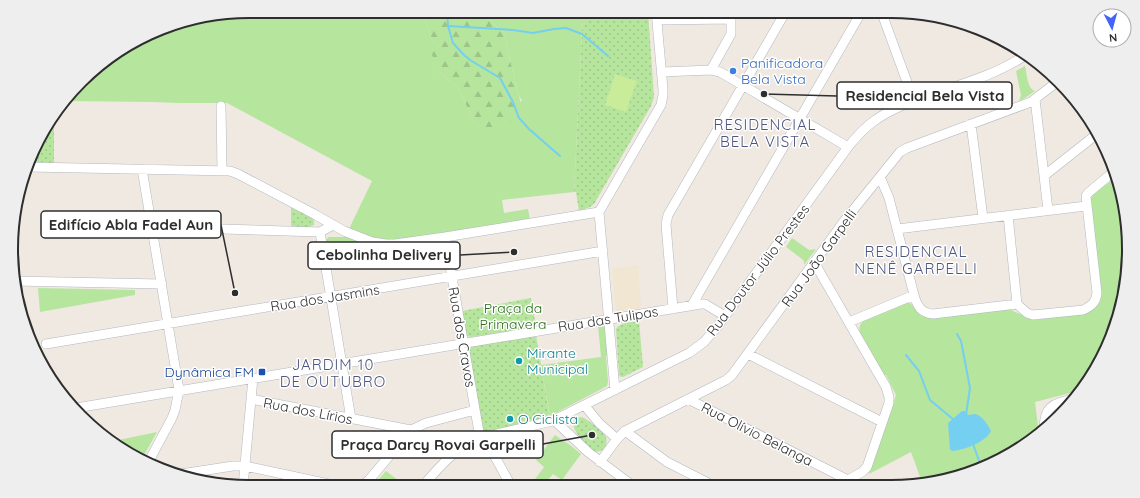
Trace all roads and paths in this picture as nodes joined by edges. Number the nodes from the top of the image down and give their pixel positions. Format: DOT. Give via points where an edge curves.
graph roads {
  1 [pos="657,18"];
  2 [pos="712,18"];
  3 [pos="782,18"];
  4 [pos="858,18"];
  5 [pos="884,18"];
  6 [pos="1021,58"];
  7 [pos="713,70"];
  8 [pos="662,72"];
  9 [pos="743,85"];
  10 [pos="1053,85"];
  11 [pos="1035,99"];
  12 [pos="914,101"];
  13 [pos="221,106"];
  14 [pos="800,118"];
  15 [pos="971,124"];
  16 [pos="1093,137"];
  17 [pos="848,147"];
  18 [pos="33,167"];
  19 [pos="142,169"];
  20 [pos="222,171"];
  21 [pos="1045,175"];
  22 [pos="1110,175"];
  23 [pos="880,177"];
  24 [pos="1086,206"];
  25 [pos="1048,210"];
  26 [pos="600,212"];
  27 [pos="1008,215"];
  28 [pos="983,218"];
  29 [pos="333,225"];
  30 [pos="153,227"];
  31 [pos="897,229"];
  32 [pos="320,232"];
  33 [pos="445,237"];
  34 [pos="603,251"];
  35 [pos="814,262"];
  36 [pos="452,277"];
  37 [pos="20,281"];
  38 [pos="162,284"];
  39 [pos="699,293"];
  40 [pos="914,295"];
  41 [pos="330,297"];
  42 [pos="705,304"];
  43 [pos="1017,304"];
  44 [pos="692,305"];
  45 [pos="673,308"];
  46 [pos="725,316"];
  47 [pos="609,319"];
  48 [pos="849,322"];
  49 [pos="168,324"];
  50 [pos="46,344"];
  51 [pos="463,344"];
  52 [pos="748,354"];
  53 [pos="342,364"];
  54 [pos="253,378"];
  55 [pos="179,390"];
  56 [pos="615,390"];
  57 [pos="251,399"];
  58 [pos="688,399"];
  59 [pos="1065,401"];
  60 [pos="585,406"];
  61 [pos="81,407"];
  62 [pos="475,410"];
  63 [pos="351,419"];
  64 [pos="554,420"];
  65 [pos="882,422"];
  66 [pos="1044,422"];
  67 [pos="411,430"];
  68 [pos="625,431"];
  69 [pos="482,438"];
  70 [pos="617,439"];
  71 [pos="151,458"];
  72 [pos="600,462"];
  73 [pos="245,466"];
  74 [pos="191,472"];
  75 [pos="244,480"];
  76 [pos="310,480"];
  77 [pos="369,480"];
  78 [pos="428,480"];
  79 [pos="508,480"];
  80 [pos="625,480"];
  81 [pos="702,480"];
  82 [pos="848,480"];
  1 -- 8 [label="street"];
  2 -- 7 [label="street" via="731,19 730,34"];
  3 -- 9 [label="street"];
  4 -- 14 [label="street"];
  5 -- 12 [label="street"];
  6 -- 12 [label="street, Rua Doutor Júlio Prestes" via="998,71"];
  7 -- 8 [label="street"];
  7 -- 9 [label="street"];
  8 -- 26 [label="street" via="661,105"];
  9 -- 14 [label="street"];
  9 -- 45 [label="street" via="667,218"];
  10 -- 11 [label="street, Rua João Garpelli"];
  11 -- 15 [label="street, Rua João Garpelli"];
  11 -- 21 [label="street"];
  12 -- 17 [label="street, Rua Doutor Júlio Prestes" via="874,121"];
  13 -- 20 [label="street"];
  14 -- 17 [label="street"];
  14 -- 39 [label="street"];
  15 -- 23 [label="street, Rua João Garpelli" via="903,150"];
  15 -- 28 [label="street"];
  16 -- 21 [label="street"];
  17 -- 46 [label="street, Rua Doutor Júlio Prestes"];
  18 -- 19 [label="street"];
  19 -- 20 [label="street"];
  19 -- 30 [label="street"];
  20 -- 29 [label="street" via="238,174"];
  21 -- 25 [label="street"];
  22 -- 24 [label="street" via="1088,193"];
  23 -- 31 [label="street"];
  23 -- 35 [label="street, Rua João Garpelli"];
  24 -- 25 [label="street"];
  24 -- 43 [label="street" via="1097,293 1094,303 1083,310 1033,315"];
  25 -- 27 [label="street"];
  26 -- 33 [label="street"];
  26 -- 34 [label="street"];
  27 -- 28 [label="street"];
  27 -- 43 [label="street"];
  28 -- 31 [label="street"];
  29 -- 32 [label="street"];
  29 -- 33 [label="street" via="363,239 386,244"];
  30 -- 32 [label="street"];
  30 -- 38 [label="street"];
  31 -- 40 [label="street"];
  32 -- 41 [label="street"];
  33 -- 36 [label="street, Rua dos Cravos"];
  34 -- 36 [label="street, Rua dos Jasmins"];
  34 -- 47 [label="street"];
  35 -- 48 [label="street"];
  35 -- 52 [label="street, Rua João Garpelli"];
  36 -- 41 [label="street, Rua dos Jasmins"];
  36 -- 51 [label="street, Rua dos Cravos"];
  37 -- 38 [label="street"];
  38 -- 49 [label="street"];
  39 -- 42 [label="street"];
  39 -- 44 [label="street"];
  40 -- 43 [label="street" via="918,307 933,314"];
  40 -- 48 [label="street"];
  41 -- 49 [label="street, Rua dos Jasmins"];
  41 -- 53 [label="street"];
  42 -- 44 [label="street, Rua das Tulipas"];
  42 -- 46 [label="street"];
  44 -- 45 [label="street, Rua das Tulipas"];
  45 -- 47 [label="street, Rua das Tulipas"];
  46 -- 56 [label="street, Rua Doutor Júlio Prestes" via="710,336 693,350"];
  47 -- 51 [label="street, Rua das Tulipas"];
  47 -- 56 [label="street"];
  48 -- 65 [label="street" via="888,391 889,403"];
  49 -- 50 [label="street, Rua dos Jasmins"];
  49 -- 55 [label="street"];
  51 -- 53 [label="street, Rua das Tulipas"];
  51 -- 62 [label="street, Rua dos Cravos"];
  52 -- 58 [label="street, Rua João Garpelli" via="726,380"];
  52 -- 65 [label="street"];
  53 -- 54 [label="street, Rua das Tulipas"];
  53 -- 63 [label="street"];
  54 -- 55 [label="street, Rua das Tulipas"];
  54 -- 57 [label="street"];
  55 -- 61 [label="street, Rua das Tulipas"];
  55 -- 71 [label="street" via="172,418"];
  56 -- 60 [label="street, Rua Doutor Júlio Prestes"];
  57 -- 63 [label="street, Rua dos Lírios"];
  57 -- 73 [label="street"];
  58 -- 68 [label="street, Rua João Garpelli"];
  58 -- 82 [label="street, Rua Olívio Belanga"];
  59 -- 66 [label="street" via="1047,410"];
  60 -- 64 [label="street, Rua Doutor Júlio Prestes"];
  60 -- 70 [label="street"];
  62 -- 67 [label="street" via="426,423"];
  62 -- 69 [label="street, Rua dos Cravos"];
  63 -- 67 [label="street, Rua dos Lírios"];
  64 -- 69 [label="street, Rua Doutor Júlio Prestes"];
  64 -- 72 [label="street"];
  65 -- 82 [label="street" via="867,467"];
  67 -- 77 [label="street"];
  68 -- 70 [label="street, Rua João Garpelli"];
  68 -- 81 [label="street" via="667,462"];
  69 -- 78 [label="street, Rua Doutor Júlio Prestes" via="447,459"];
  69 -- 79 [label="street, Rua dos Cravos"];
  70 -- 72 [label="street, Rua João Garpelli"];
  72 -- 80 [label="street"];
  73 -- 74 [label="street"];
  73 -- 75 [label="street"];
  73 -- 76 [label="street"];
}
